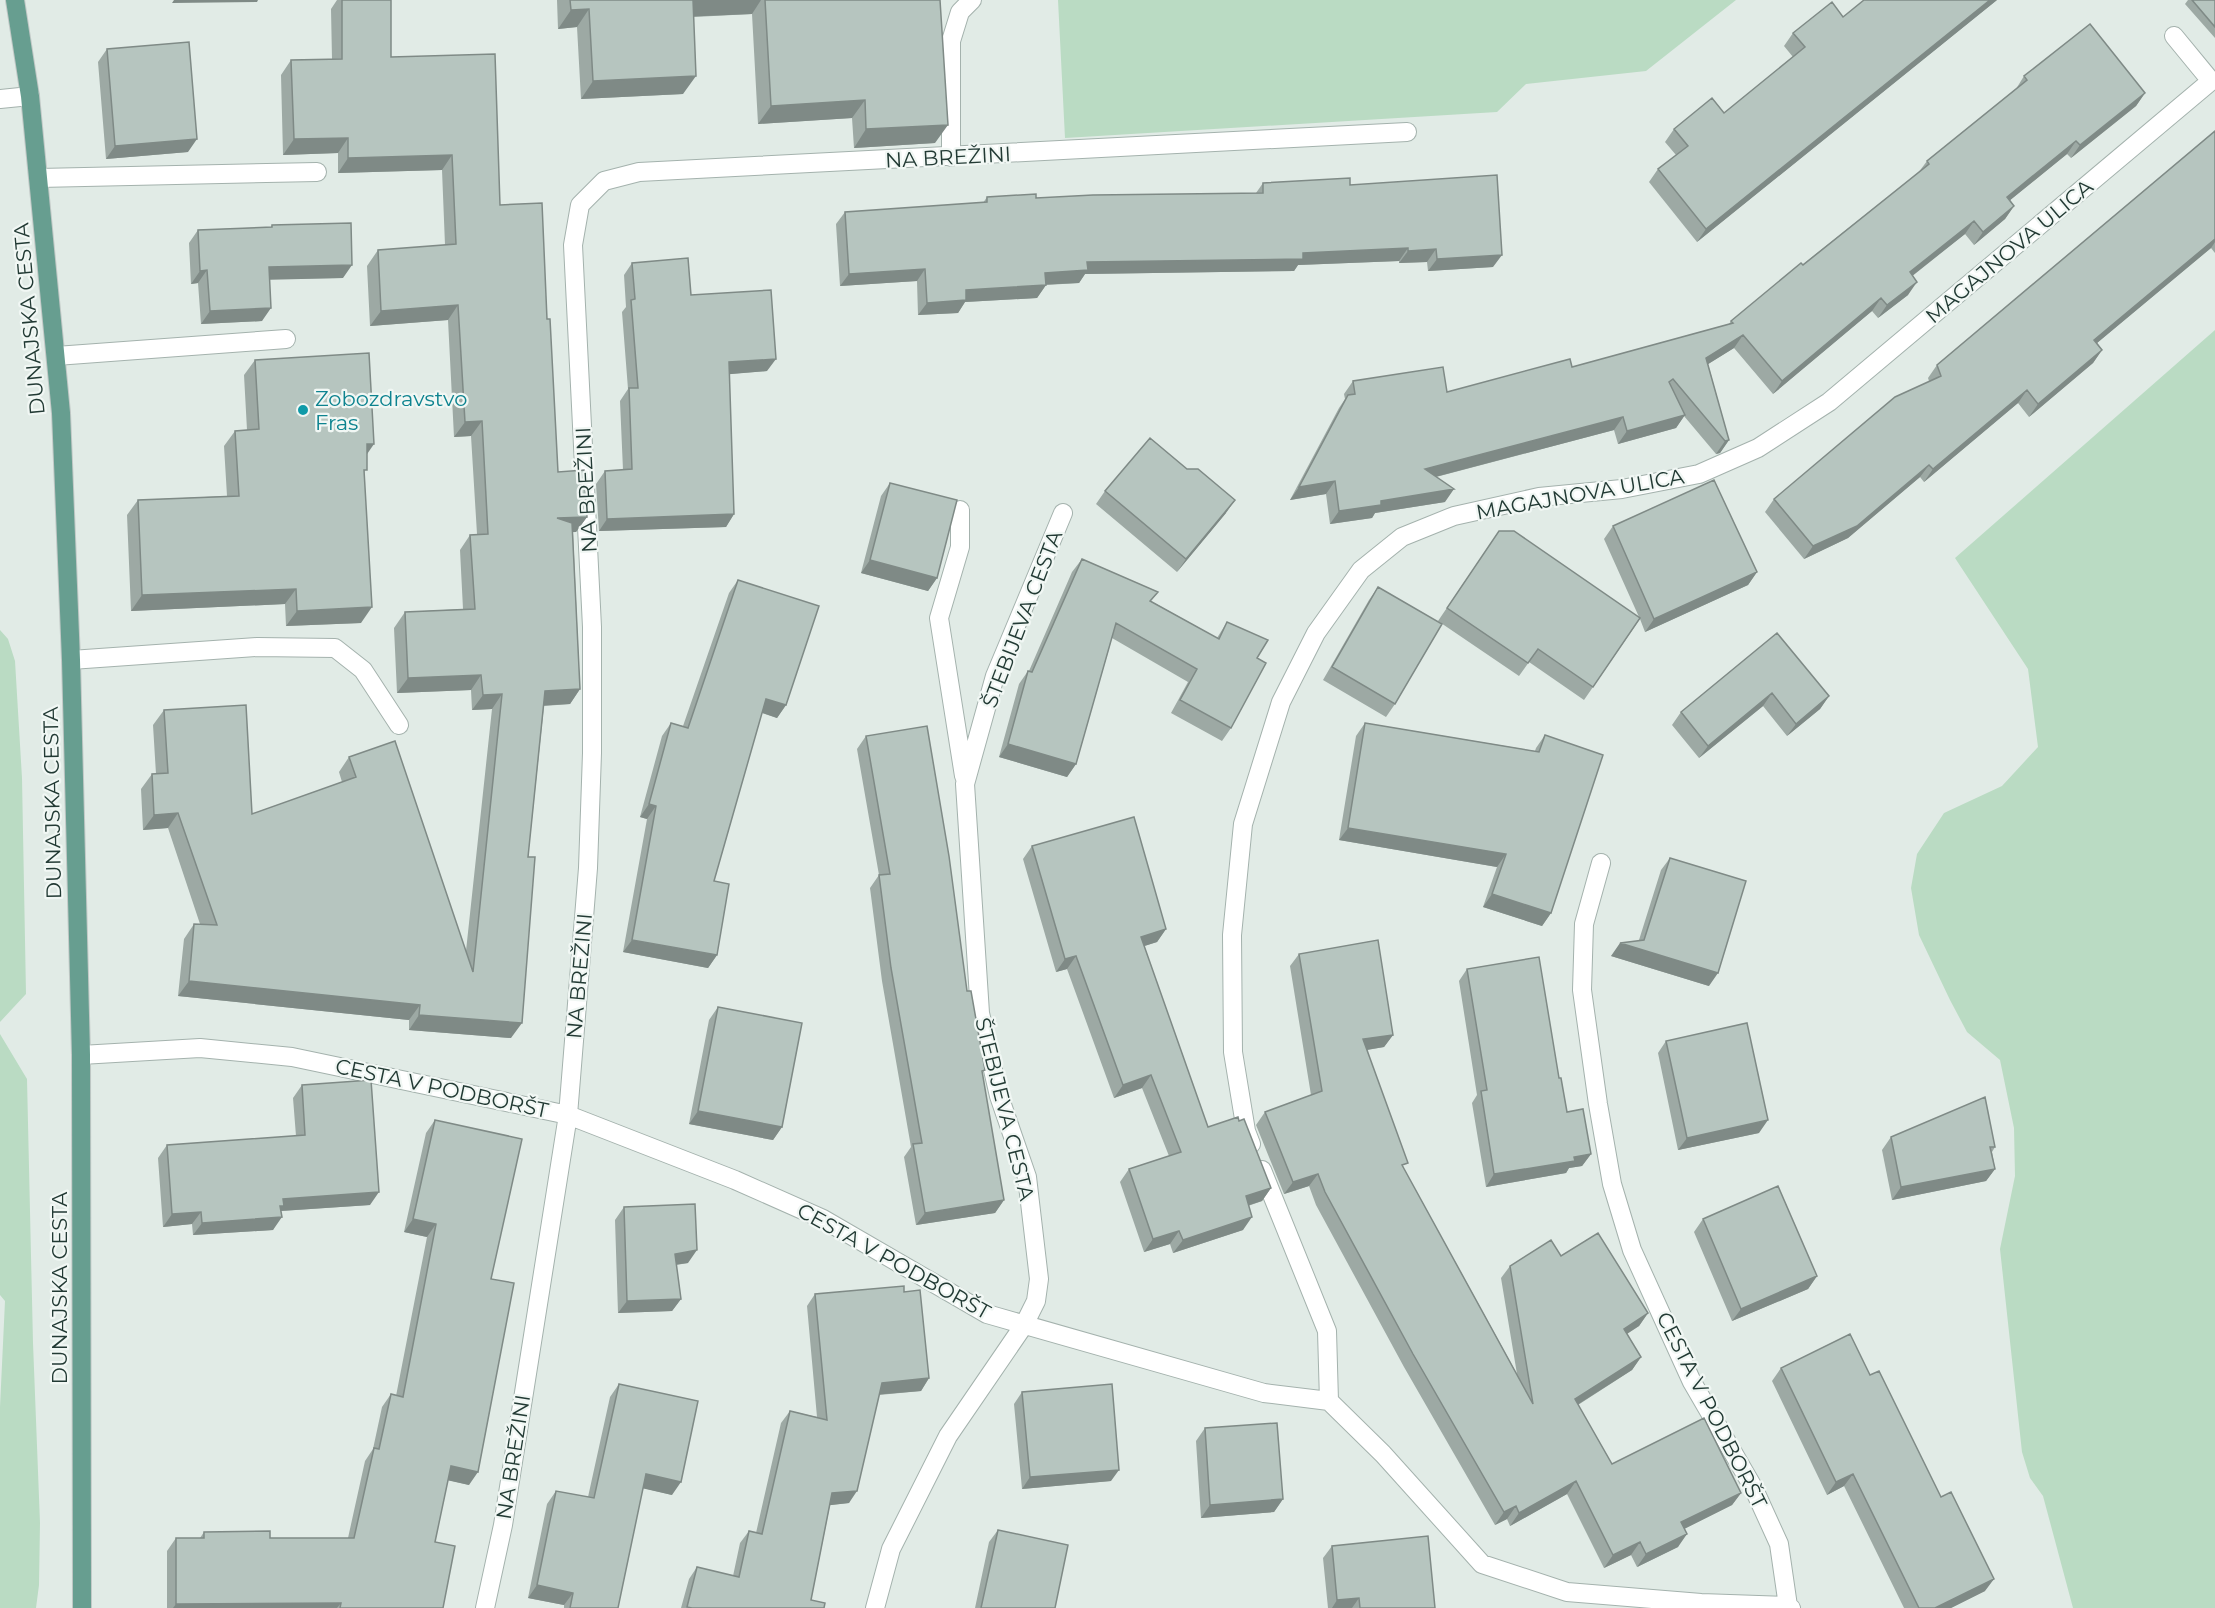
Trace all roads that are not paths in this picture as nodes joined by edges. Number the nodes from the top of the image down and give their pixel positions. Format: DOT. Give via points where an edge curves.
graph roads {
  1 [pos="15,0"];
  2 [pos="972,0"];
  3 [pos="2174,36"];
  4 [pos="30,96"];
  5 [pos="0,99"];
  6 [pos="1407,132"];
  7 [pos="951,157"];
  8 [pos="317,172"];
  9 [pos="39,178"];
  10 [pos="286,339"];
  11 [pos="56,356"];
  12 [pos="960,510"];
  13 [pos="1063,513"];
  14 [pos="71,660"];
  15 [pos="399,725"];
  16 [pos="965,784"];
  17 [pos="1601,864"];
  18 [pos="81,1055"];
  19 [pos="567,1115"];
  20 [pos="1024,1325"];
  21 [pos="1329,1401"];
  22 [pos="1789,1607"];
  23 [pos="82,1608"];
  24 [pos="485,1608"];
  25 [pos="875,1608"];
  1 -- 4 [label="main road, DUNAJSKA CESTA"];
  2 -- 7 [label="street" via="960,12 951,41"];
  3 -- 21 [label="street, MAGAJNOVA ULICA" via="2211,81 1829,402 1758,448 1699,474 1622,489 1539,497 1454,516 1402,537 1361,570 1316,633 1281,702 1243,824 1232,935 1233,1052 1246,1131 1327,1331"];
  4 -- 5 [label="street"];
  4 -- 9 [label="main road, DUNAJSKA CESTA"];
  6 -- 7 [label="street, NA BREŽINI"];
  7 -- 19 [label="street, NA BREŽINI" via="639,172 604,181 580,206 573,245 592,627 592,753 588,868"];
  8 -- 9 [label="street"];
  9 -- 11 [label="main road, DUNAJSKA CESTA"];
  10 -- 11 [label="street"];
  11 -- 14 [label="main road, DUNAJSKA CESTA"];
  12 -- 16 [label="street" via="960,547 939,618"];
  13 -- 16 [label="street, ŠTEBIJEVA CESTA" via="995,676"];
  14 -- 15 [label="street" via="257,647 335,648 363,670"];
  14 -- 18 [label="main road, DUNAJSKA CESTA"];
  16 -- 20 [label="street, ŠTEBIJEVA CESTA" via="980,1012 999,1096 1027,1177 1039,1279 1036,1301"];
  17 -- 22 [label="street, CESTA V PODBORŠT" via="1584,924 1582,990 1612,1184 1632,1250 1692,1382 1753,1487 1779,1544"];
  18 -- 19 [label="street, CESTA V PODBORŠT" via="200,1048 292,1057"];
  18 -- 23 [label="main road, DUNAJSKA CESTA"];
  19 -- 20 [label="street, CESTA V PODBORŠT" via="735,1180 823,1219 987,1314"];
  19 -- 24 [label="street, NA BREŽINI" via="503,1525"];
  20 -- 21 [label="street, CESTA V PODBORŠT" via="1264,1393"];
  20 -- 25 [label="street, ŠTEBIJEVA CESTA" via="948,1436 891,1549"];
  21 -- 22 [label="street, CESTA V PODBORŠT" via="1383,1454 1482,1564 1568,1592"];
}
